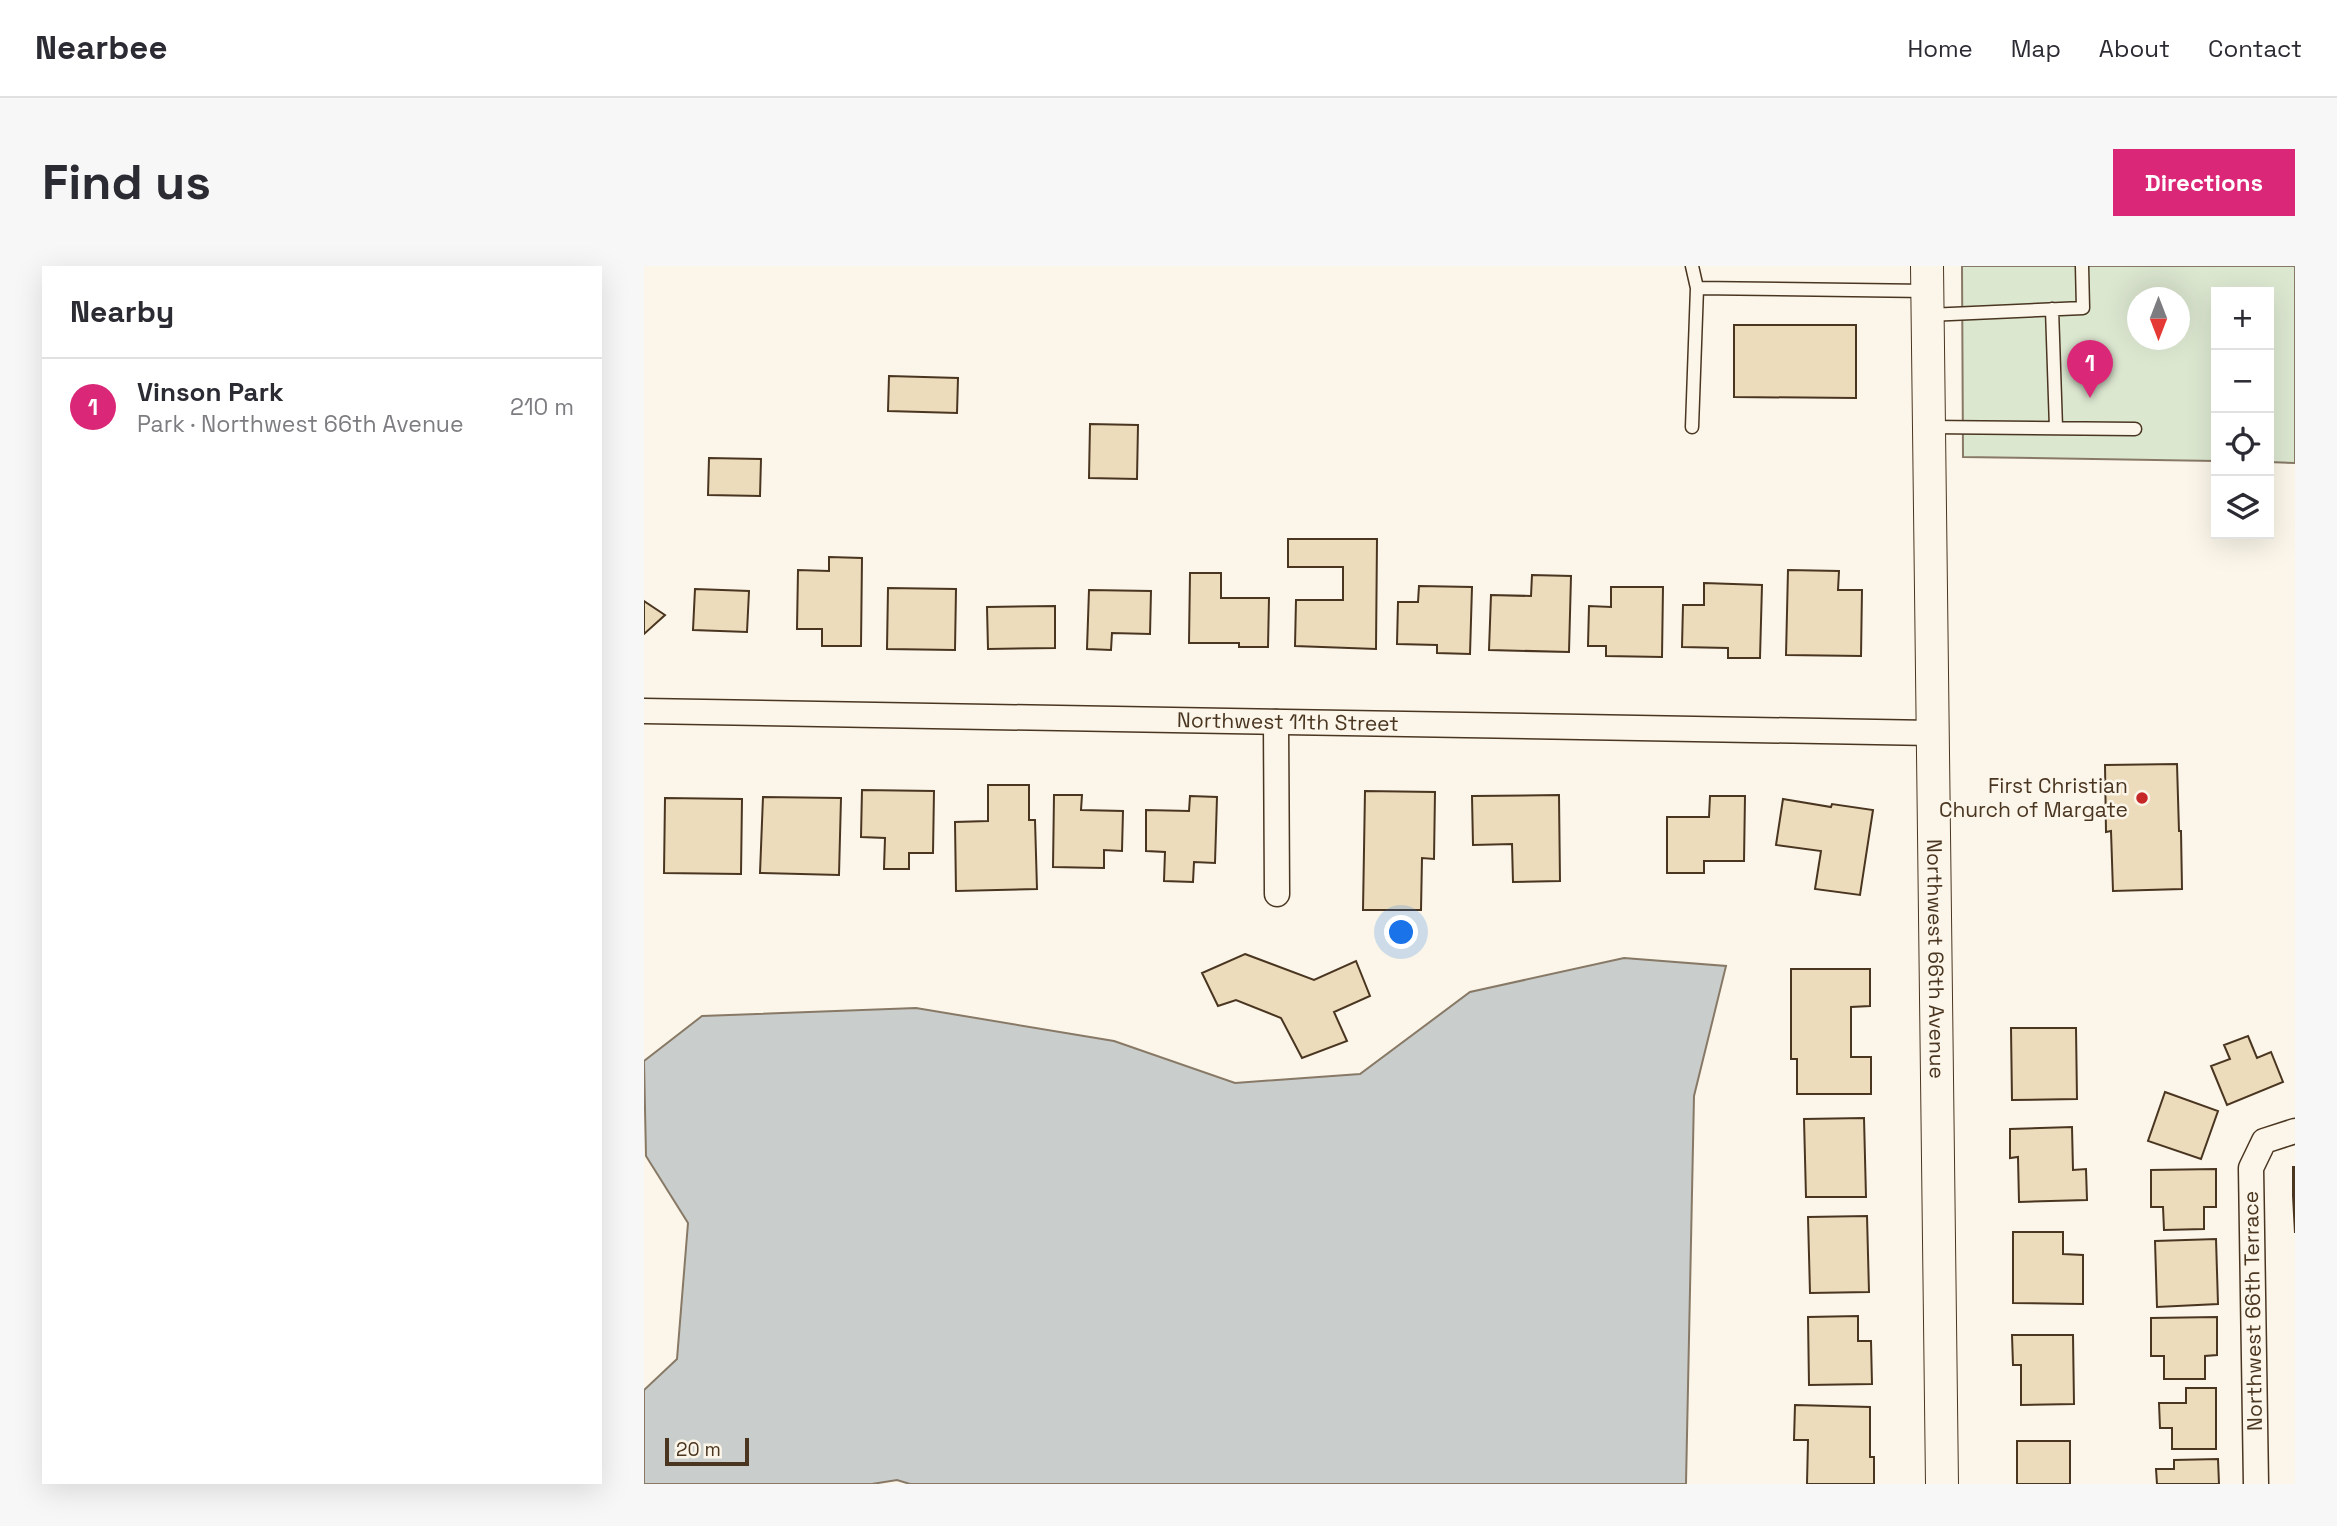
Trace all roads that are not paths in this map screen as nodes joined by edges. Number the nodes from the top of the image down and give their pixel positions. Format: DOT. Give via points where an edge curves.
graph roads {
  1 [pos="1692,266"];
  2 [pos="2082,266"];
  3 [pos="1697,288"];
  4 [pos="1928,291"];
  5 [pos="2052,309"];
  6 [pos="1692,427"];
  7 [pos="1929,427"];
  8 [pos="2056,428"];
  9 [pos="2135,429"];
  10 [pos="644,711"];
  11 [pos="1276,722"];
  12 [pos="1932,733"];
  13 [pos="1277,894"];
  14 [pos="2295,1131"];
  15 [pos="1942,1484"];
  16 [pos="2256,1484"];
  1 -- 3 [label="lane"];
  2 -- 5 [label="lane" via="2083,308"];
  3 -- 4 [label="lane"];
  3 -- 6 [label="lane"];
  4 -- 5 [label="lane"];
  4 -- 7 [label="street, Northwest 66th Avenue"];
  5 -- 8 [label="lane"];
  7 -- 8 [label="lane"];
  7 -- 12 [label="street, Northwest 66th Avenue"];
  8 -- 9 [label="lane"];
  10 -- 11 [label="street, Northwest 11th Street"];
  11 -- 12 [label="street, Northwest 11th Street"];
  11 -- 13 [label="street"];
  12 -- 15 [label="street, Northwest 66th Avenue"];
  14 -- 16 [label="street, Northwest 66th Terrace" via="2264,1142 2251,1168"];
}
